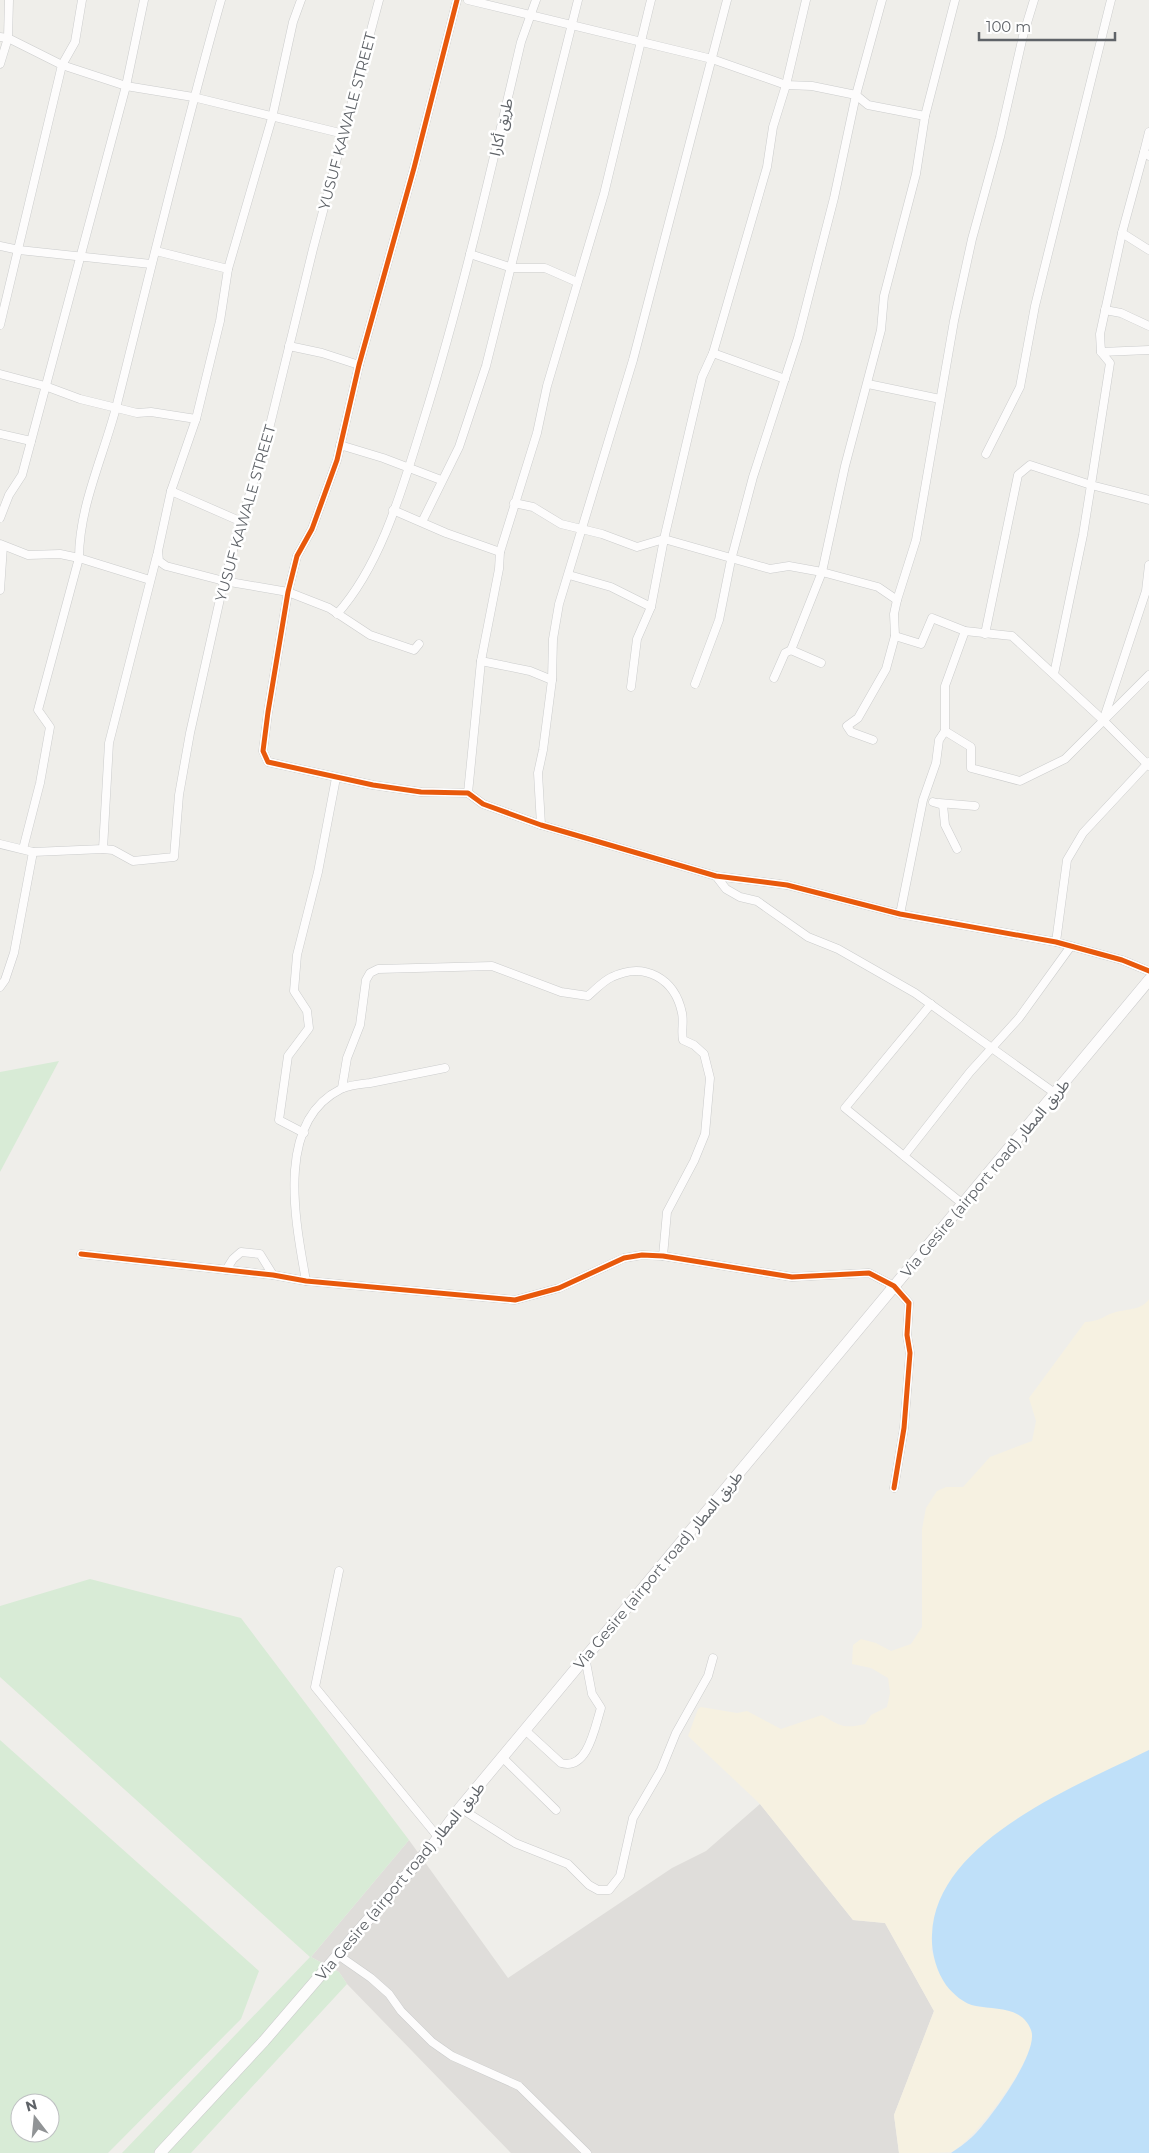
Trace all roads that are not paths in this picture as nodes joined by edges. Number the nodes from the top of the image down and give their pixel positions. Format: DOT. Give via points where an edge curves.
graph roads {
  1 [pos="9,0"];
  2 [pos="82,0"];
  3 [pos="144,0"];
  4 [pos="221,0"];
  5 [pos="300,0"];
  6 [pos="379,0"];
  7 [pos="457,0"];
  8 [pos="468,0"];
  9 [pos="536,0"];
  10 [pos="578,0"];
  11 [pos="651,0"];
  12 [pos="727,0"];
  13 [pos="806,0"];
  14 [pos="882,0"];
  15 [pos="955,0"];
  16 [pos="1034,0"];
  17 [pos="1111,0"];
  18 [pos="532,14"];
  19 [pos="573,25"];
  20 [pos="4,37"];
  21 [pos="640,42"];
  22 [pos="712,59"];
  23 [pos="0,64"];
  24 [pos="62,65"];
  25 [pos="786,85"];
  26 [pos="126,86"];
  27 [pos="856,94"];
  28 [pos="193,97"];
  29 [pos="925,116"];
  30 [pos="272,118"];
  31 [pos="1149,132"];
  32 [pos="344,134"];
  33 [pos="1147,154"];
  34 [pos="1122,233"];
  35 [pos="0,246"];
  36 [pos="19,250"];
  37 [pos="1149,250"];
  38 [pos="156,252"];
  39 [pos="470,254"];
  40 [pos="81,258"];
  41 [pos="151,264"];
  42 [pos="512,268"];
  43 [pos="228,269"];
  44 [pos="577,282"];
  45 [pos="1105,310"];
  46 [pos="0,325"];
  47 [pos="1149,326"];
  48 [pos="289,346"];
  49 [pos="1149,350"];
  50 [pos="1101,352"];
  51 [pos="713,353"];
  52 [pos="359,366"];
  53 [pos="0,374"];
  54 [pos="784,380"];
  55 [pos="868,384"];
  56 [pos="45,386"];
  57 [pos="940,399"];
  58 [pos="116,407"];
  59 [pos="196,419"];
  60 [pos="0,434"];
  61 [pos="31,441"];
  62 [pos="340,445"];
  63 [pos="986,454"];
  64 [pos="408,468"];
  65 [pos="441,480"];
  66 [pos="1091,485"];
  67 [pos="171,491"];
  68 [pos="1149,500"];
  69 [pos="514,504"];
  70 [pos="393,510"];
  71 [pos="0,518"];
  72 [pos="242,522"];
  73 [pos="422,522"];
  74 [pos="582,529"];
  75 [pos="664,539"];
  76 [pos="2,545"];
  77 [pos="158,550"];
  78 [pos="500,552"];
  79 [pos="79,558"];
  80 [pos="731,560"];
  81 [pos="1149,565"];
  82 [pos="822,572"];
  83 [pos="569,575"];
  84 [pos="150,580"];
  85 [pos="224,581"];
  86 [pos="0,590"];
  87 [pos="1147,591"];
  88 [pos="288,592"];
  89 [pos="897,600"];
  90 [pos="651,607"];
  91 [pos="337,614"];
  92 [pos="965,631"];
  93 [pos="985,634"];
  94 [pos="895,636"];
  95 [pos="419,644"];
  96 [pos="791,650"];
  97 [pos="481,661"];
  98 [pos="821,663"];
  99 [pos="1054,674"];
  100 [pos="1149,675"];
  101 [pos="774,678"];
  102 [pos="552,680"];
  103 [pos="695,684"];
  104 [pos="631,687"];
  105 [pos="1103,720"];
  106 [pos="945,731"];
  107 [pos="873,740"];
  108 [pos="1148,764"];
  109 [pos="336,778"];
  110 [pos="468,793"];
  111 [pos="923,800"];
  112 [pos="933,802"];
  113 [pos="975,806"];
  114 [pos="541,825"];
  115 [pos="0,844"];
  116 [pos="103,849"];
  117 [pos="957,849"];
  118 [pos="22,850"];
  119 [pos="33,852"];
  120 [pos="716,876"];
  121 [pos="900,914"];
  122 [pos="1056,942"];
  123 [pos="1071,946"];
  124 [pos="1149,971"];
  125 [pos="1149,980"];
  126 [pos="0,987"];
  127 [pos="931,1004"];
  128 [pos="992,1047"];
  129 [pos="445,1068"];
  130 [pos="342,1088"];
  131 [pos="1056,1094"];
  132 [pos="304,1133"];
  133 [pos="904,1156"];
  134 [pos="964,1205"];
  135 [pos="81,1254"];
  136 [pos="663,1256"];
  137 [pos="226,1270"];
  138 [pos="274,1275"];
  139 [pos="306,1281"];
  140 [pos="894,1286"];
  141 [pos="894,1488"];
  142 [pos="339,1572"];
  143 [pos="586,1657"];
  144 [pos="713,1658"];
  145 [pos="525,1730"];
  146 [pos="504,1758"];
  147 [pos="460,1808"];
  148 [pos="556,1810"];
  149 [pos="438,1837"];
  150 [pos="338,1955"];
  151 [pos="160,2153"];
  152 [pos="587,2153"];
  1 -- 20 [label="street"];
  2 -- 24 [label="street" via="75,42"];
  3 -- 26 [label="street"];
  4 -- 28 [label="street"];
  5 -- 30 [label="street"];
  6 -- 32 [label="street, YUSUF KAWALE STREET"];
  7 -- 52 [label="street"];
  8 -- 18 [label="street"];
  9 -- 18 [label="street, طريق أكارا"];
  10 -- 19 [label="street"];
  11 -- 21 [label="street"];
  12 -- 22 [label="street"];
  13 -- 25 [label="street"];
  14 -- 27 [label="street"];
  15 -- 29 [label="street"];
  16 -- 57 [label="street" via="972,239"];
  17 -- 63 [label="street" via="1035,306 1020,387"];
  18 -- 19 [label="street"];
  18 -- 39 [label="street, طريق أكارا" via="521,42"];
  19 -- 21 [label="street"];
  19 -- 42 [label="street"];
  20 -- 23 [label="street"];
  20 -- 24 [label="street"];
  21 -- 22 [label="street"];
  21 -- 44 [label="street" via="604,194"];
  22 -- 25 [label="street"];
  22 -- 74 [label="street" via="633,360"];
  24 -- 26 [label="street"];
  24 -- 36 [label="street"];
  25 -- 27 [label="street"];
  25 -- 51 [label="street" via="773,127 767,167"];
  26 -- 28 [label="street"];
  26 -- 40 [label="street"];
  27 -- 29 [label="street" via="868,105"];
  27 -- 54 [label="street" via="834,198"];
  28 -- 30 [label="street"];
  28 -- 38 [label="street"];
  29 -- 55 [label="street" via="916,174 884,296 881,330"];
  30 -- 32 [label="street"];
  30 -- 43 [label="street"];
  31 -- 33 [label="street"];
  32 -- 48 [label="street, YUSUF KAWALE STREET"];
  33 -- 34 [label="street"];
  34 -- 37 [label="street"];
  34 -- 45 [label="street"];
  35 -- 36 [label="street"];
  36 -- 40 [label="street"];
  36 -- 46 [label="street"];
  38 -- 41 [label="street"];
  38 -- 43 [label="street"];
  39 -- 42 [label="street"];
  39 -- 64 [label="street, طريق أكارا" via="443,359"];
  40 -- 41 [label="street"];
  40 -- 56 [label="street"];
  41 -- 58 [label="street"];
  42 -- 44 [label="street" via="545,268"];
  42 -- 65 [label="street" via="474,406"];
  43 -- 59 [label="street" via="220,321"];
  44 -- 69 [label="street" via="542,403 538,433"];
  45 -- 47 [label="street" via="1121,312"];
  45 -- 50 [label="street" via="1100,334"];
  48 -- 52 [label="street"];
  48 -- 72 [label="street, YUSUF KAWALE STREET"];
  49 -- 50 [label="street"];
  50 -- 66 [label="street" via="1110,363"];
  51 -- 54 [label="street"];
  51 -- 75 [label="street" via="702,377"];
  52 -- 62 [label="street"];
  53 -- 56 [label="street"];
  54 -- 80 [label="street"];
  55 -- 57 [label="street"];
  55 -- 82 [label="street" via="845,466"];
  56 -- 58 [label="street" via="80,399"];
  56 -- 61 [label="street"];
  57 -- 89 [label="street" via="916,540"];
  58 -- 59 [label="street"];
  58 -- 79 [label="street" via="79,533"];
  59 -- 67 [label="street"];
  60 -- 61 [label="street"];
  61 -- 71 [label="street" via="22,475"];
  62 -- 64 [label="street"];
  62 -- 88 [label="street" via="312,529 297,556"];
  64 -- 65 [label="street"];
  64 -- 70 [label="street, طريق أكارا"];
  65 -- 73 [label="street"];
  66 -- 68 [label="street"];
  66 -- 93 [label="street" via="1030,466 1018,475"];
  66 -- 99 [label="street"];
  67 -- 72 [label="street"];
  67 -- 77 [label="street"];
  69 -- 74 [label="street" via="533,507 561,524"];
  69 -- 78 [label="street"];
  70 -- 73 [label="street"];
  70 -- 91 [label="street, طريق أكارا" via="372,562"];
  72 -- 85 [label="street, YUSUF KAWALE STREET"];
  73 -- 78 [label="street"];
  74 -- 75 [label="street" via="637,547"];
  74 -- 83 [label="street"];
  75 -- 80 [label="street"];
  75 -- 90 [label="street"];
  76 -- 79 [label="street" via="28,554 60,554"];
  76 -- 86 [label="street"];
  77 -- 84 [label="street"];
  77 -- 85 [label="street" via="159,561 166,566"];
  78 -- 97 [label="street"];
  79 -- 84 [label="street"];
  79 -- 118 [label="street" via="38,710 50,727 40,783"];
  80 -- 82 [label="street" via="770,569 789,566"];
  80 -- 103 [label="street" via="720,620"];
  81 -- 87 [label="street"];
  82 -- 89 [label="street" via="878,587"];
  82 -- 96 [label="street"];
  83 -- 90 [label="street" via="611,587"];
  83 -- 102 [label="street" via="559,604 553,639"];
  84 -- 116 [label="street" via="109,743"];
  85 -- 88 [label="street"];
  85 -- 116 [label="street, YUSUF KAWALE STREET" via="190,733 179,795 174,857 133,862 113,850"];
  87 -- 105 [label="street"];
  88 -- 91 [label="street"];
  88 -- 109 [label="street" via="268,712 264,758 268,762"];
  89 -- 94 [label="street"];
  90 -- 104 [label="street" via="637,639"];
  91 -- 95 [label="street" via="370,635 395,645 414,650"];
  92 -- 93 [label="street"];
  92 -- 94 [label="street" via="932,618 921,644"];
  92 -- 106 [label="street" via="945,686"];
  93 -- 99 [label="street" via="1012,636"];
  94 -- 107 [label="street" via="886,668 858,718 847,726 851,732"];
  96 -- 98 [label="street"];
  96 -- 101 [label="street" via="785,653"];
  97 -- 102 [label="street" via="530,671"];
  97 -- 110 [label="street"];
  99 -- 105 [label="street"];
  100 -- 105 [label="street"];
  102 -- 114 [label="street" via="538,773"];
  105 -- 106 [label="street" via="1065,759 1020,781 971,768 971,747"];
  105 -- 108 [label="street"];
  106 -- 111 [label="street" via="939,740 936,763"];
  108 -- 122 [label="street" via="1083,833 1067,860"];
  109 -- 110 [label="street" via="421,792"];
  109 -- 132 [label="street" via="318,872 297,955 294,991 307,1011 309,1028 288,1056 279,1120"];
  110 -- 114 [label="street" via="483,804"];
  111 -- 112 [label="street"];
  111 -- 121 [label="street"];
  112 -- 113 [label="street"];
  112 -- 117 [label="street" via="943,805 945,825"];
  114 -- 120 [label="street"];
  115 -- 118 [label="street, YUSUF KAWALE STREET"];
  116 -- 119 [label="street, YUSUF KAWALE STREET"];
  118 -- 119 [label="street, YUSUF KAWALE STREET"];
  119 -- 126 [label="street" via="14,953 6,980"];
  120 -- 121 [label="street" via="788,885"];
  120 -- 127 [label="street" via="726,889 757,901 808,937 838,949"];
  121 -- 122 [label="street"];
  122 -- 123 [label="street"];
  123 -- 124 [label="street"];
  123 -- 128 [label="street" via="1019,1018"];
  125 -- 131 [label="main road, Via Gesire (airport road) طريق المطار"];
  127 -- 128 [label="street"];
  127 -- 133 [label="street" via="845,1108"];
  128 -- 131 [label="street"];
  128 -- 133 [label="street"];
  129 -- 130 [label="street"];
  130 -- 132 [label="street" via="316,1110"];
  130 -- 136 [label="street" via="347,1058 360,1025 366,980 378,969 492,966 561,992 588,996 614,976 632,970 660,976 673,990 682,1014 683,1040 704,1054 710,1078 704,1134 694,1161 667,1212"];
  131 -- 134 [label="main road, Via Gesire (airport road) طريق المطار"];
  132 -- 139 [label="street" via="296,1158 294,1215"];
  133 -- 134 [label="street"];
  134 -- 140 [label="main road, Via Gesire (airport road) طريق المطار"];
  135 -- 137 [label="street"];
  136 -- 139 [label="street" via="624,1258 559,1288 515,1300"];
  136 -- 140 [label="street" via="792,1277 869,1273"];
  137 -- 138 [label="street"];
  137 -- 138 [label="street" via="241,1252 260,1254"];
  138 -- 139 [label="street"];
  140 -- 141 [label="street" via="909,1302 907,1335 910,1353 904,1428"];
  140 -- 143 [label="main road, Via Gesire (airport road) طريق المطار"];
  142 -- 149 [label="street" via="314,1687"];
  143 -- 145 [label="main road, Via Gesire (airport road) طريق المطار"];
  143 -- 145 [label="street" via="592,1694 601,1708 583,1757 576,1763 562,1763"];
  144 -- 147 [label="street" via="708,1676 633,1818 620,1876 609,1890 598,1890 568,1864 521,1846"];
  145 -- 146 [label="main road, Via Gesire (airport road) طريق المطار"];
  146 -- 147 [label="main road, Via Gesire (airport road) طريق المطار"];
  146 -- 148 [label="street"];
  147 -- 149 [label="main road, Via Gesire (airport road) طريق المطار"];
  149 -- 150 [label="main road, Via Gesire (airport road) طريق المطار"];
  150 -- 151 [label="main road, Via Gesire (airport road) طريق المطار"];
  150 -- 152 [label="street" via="389,1994 432,2042 452,2056 519,2086"];
}
